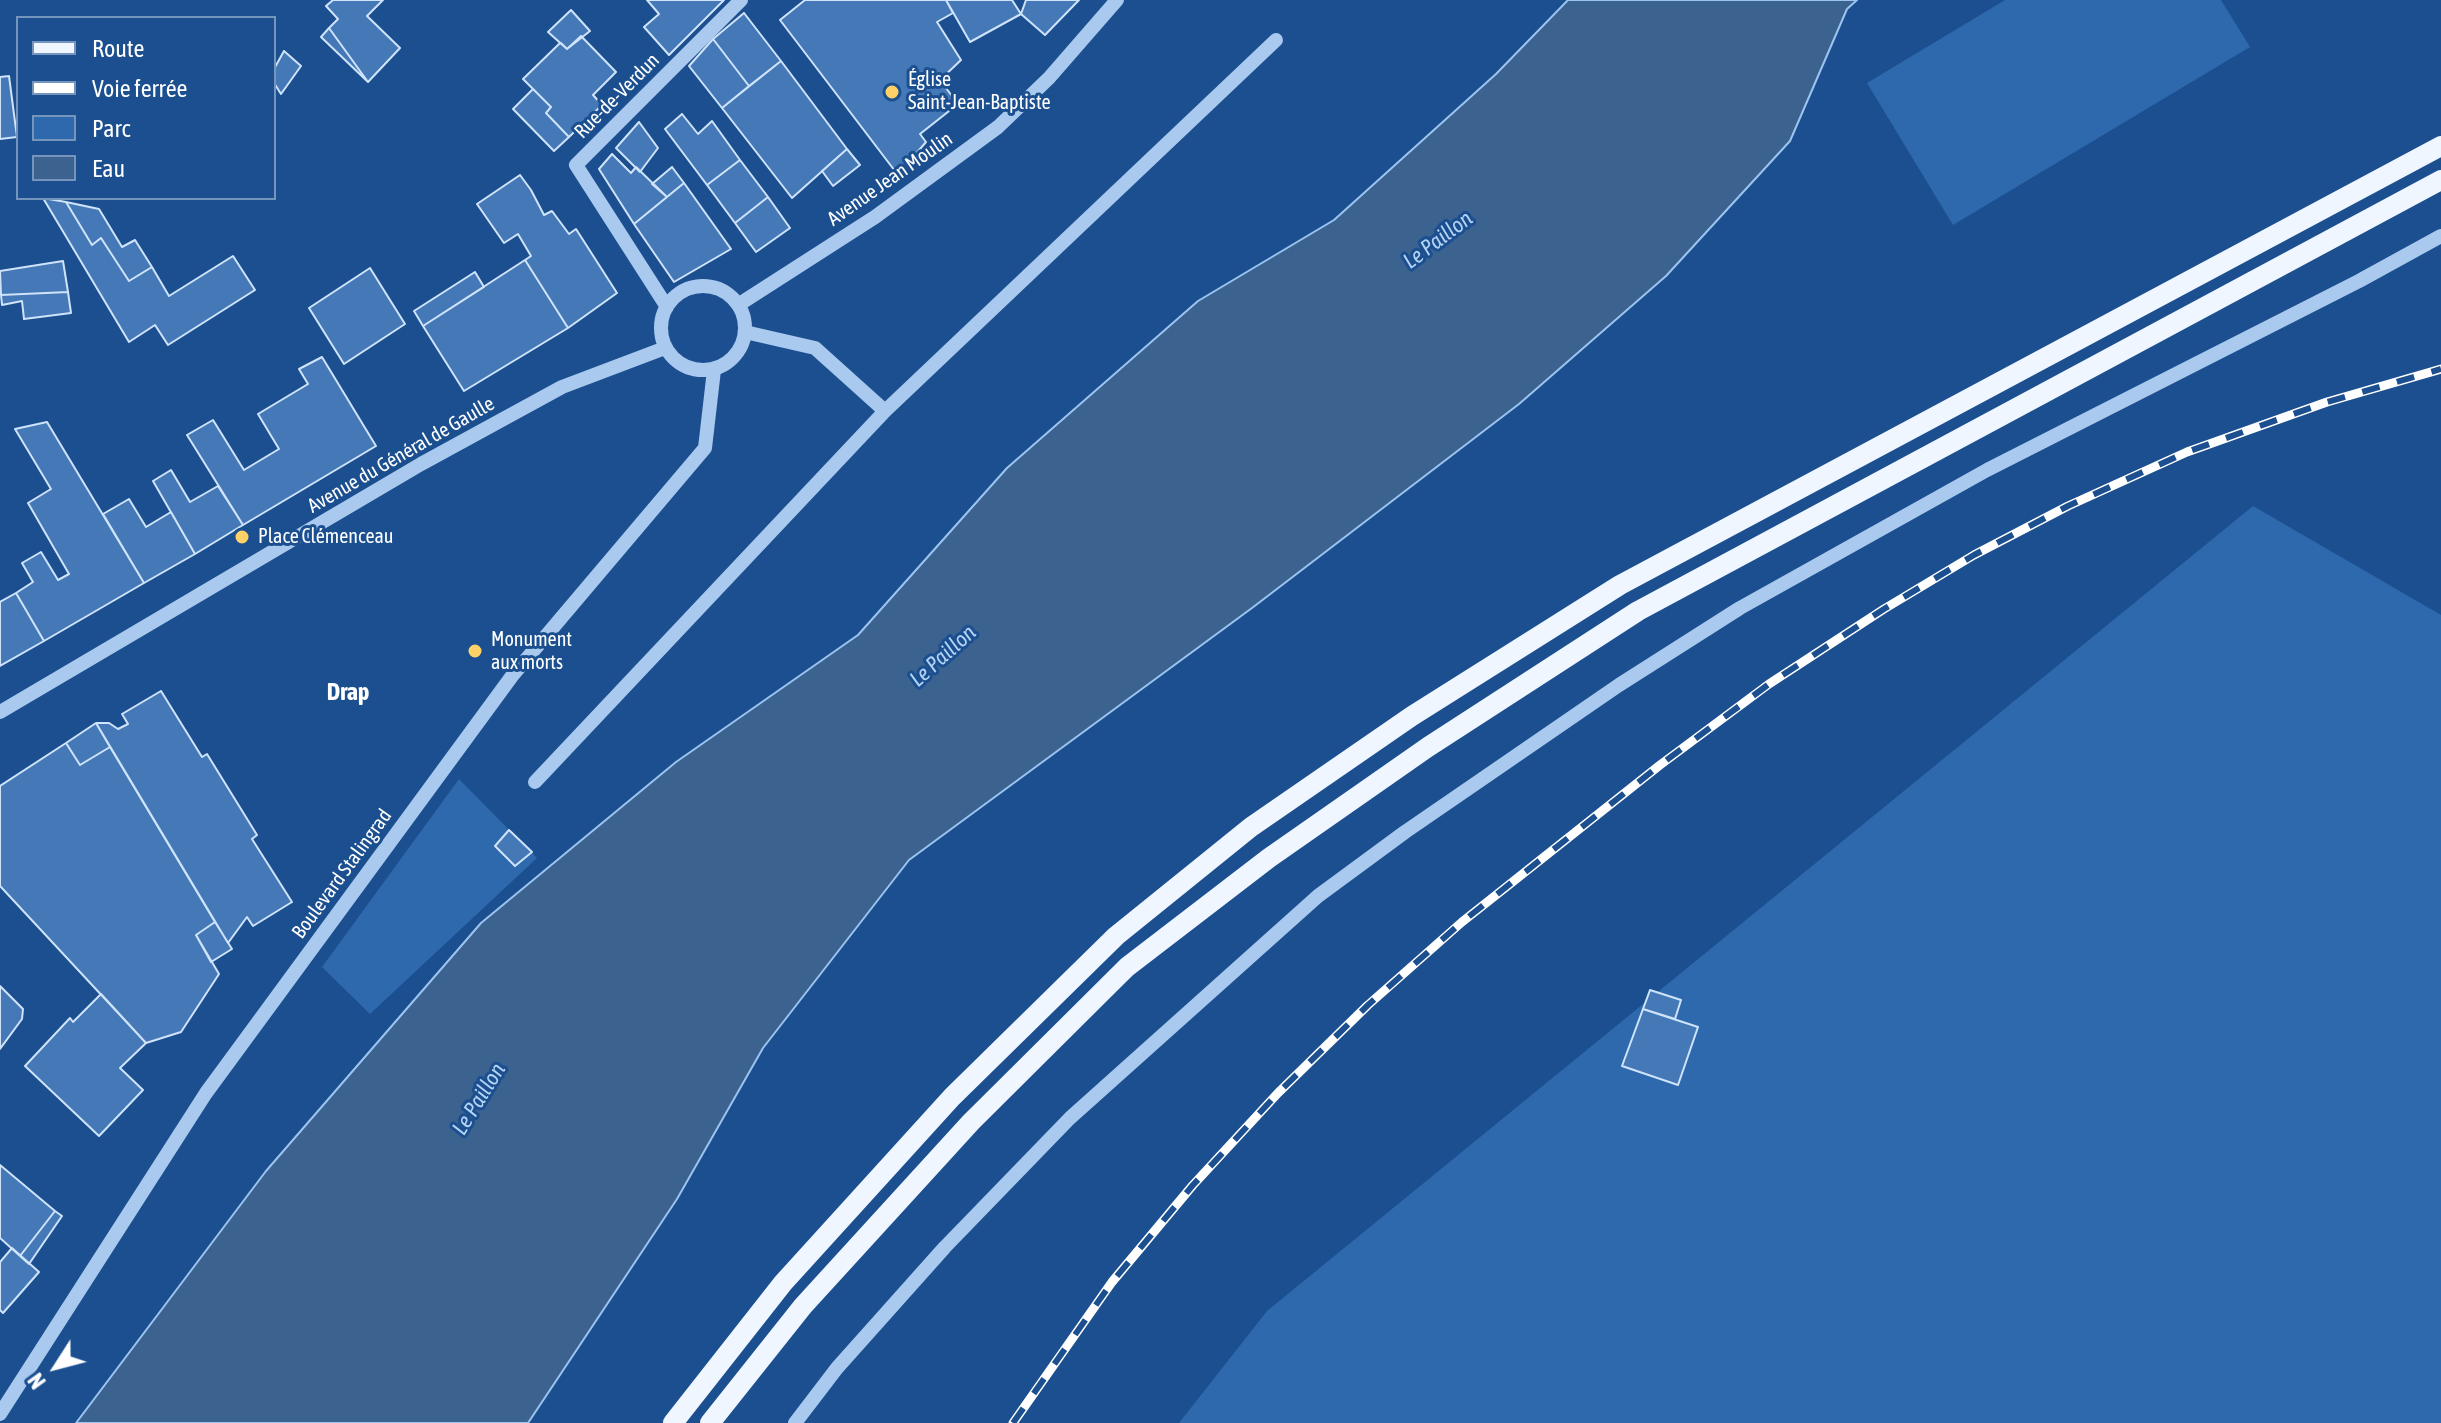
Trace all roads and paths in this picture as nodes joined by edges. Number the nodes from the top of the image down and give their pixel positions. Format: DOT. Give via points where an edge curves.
graph roads {
  1 [pos="1117,0"];
  2 [pos="738,2"];
  3 [pos="1276,40"];
  4 [pos="2441,146"];
  5 [pos="2441,180"];
  6 [pos="2441,236"];
  7 [pos="738,305"];
  8 [pos="667,307"];
  9 [pos="745,332"];
  10 [pos="665,348"];
  11 [pos="714,370"];
  12 [pos="885,411"];
  13 [pos="0,712"];
  14 [pos="535,782"];
  15 [pos="0,1414"];
  16 [pos="673,1423"];
  17 [pos="710,1423"];
  18 [pos="795,1423"];
  1 -- 7 [label="street, Avenue Jean Moulin" via="998,127 875,217"];
  2 -- 8 [label="street, Rue-de-Verdun" via="576,165"];
  3 -- 12 [label="street"];
  4 -- 16 [label="main road" via="1620,585 1412,716 1251,827 1116,936 952,1097 783,1283"];
  5 -- 17 [label="main road" via="1638,611 1269,858 1127,967 982,1111 803,1306"];
  6 -- 18 [label="street" via="1987,470 1753,601 1619,685 1405,832 1318,896 1070,1118 945,1247"];
  7 -- 8 [label="street" via="729,294 702,286 688,288"];
  7 -- 9 [label="street"];
  8 -- 10 [label="street" via="661,320"];
  9 -- 11 [label="street" via="736,356"];
  9 -- 12 [label="street" via="815,348"];
  10 -- 11 [label="street" via="686,367"];
  10 -- 13 [label="street, Avenue du Général de Gaulle" via="549,394 421,464"];
  11 -- 15 [label="street, Boulevard Stalingrad" via="705,448 512,676 215,1081"];
  12 -- 14 [label="street"];
}
